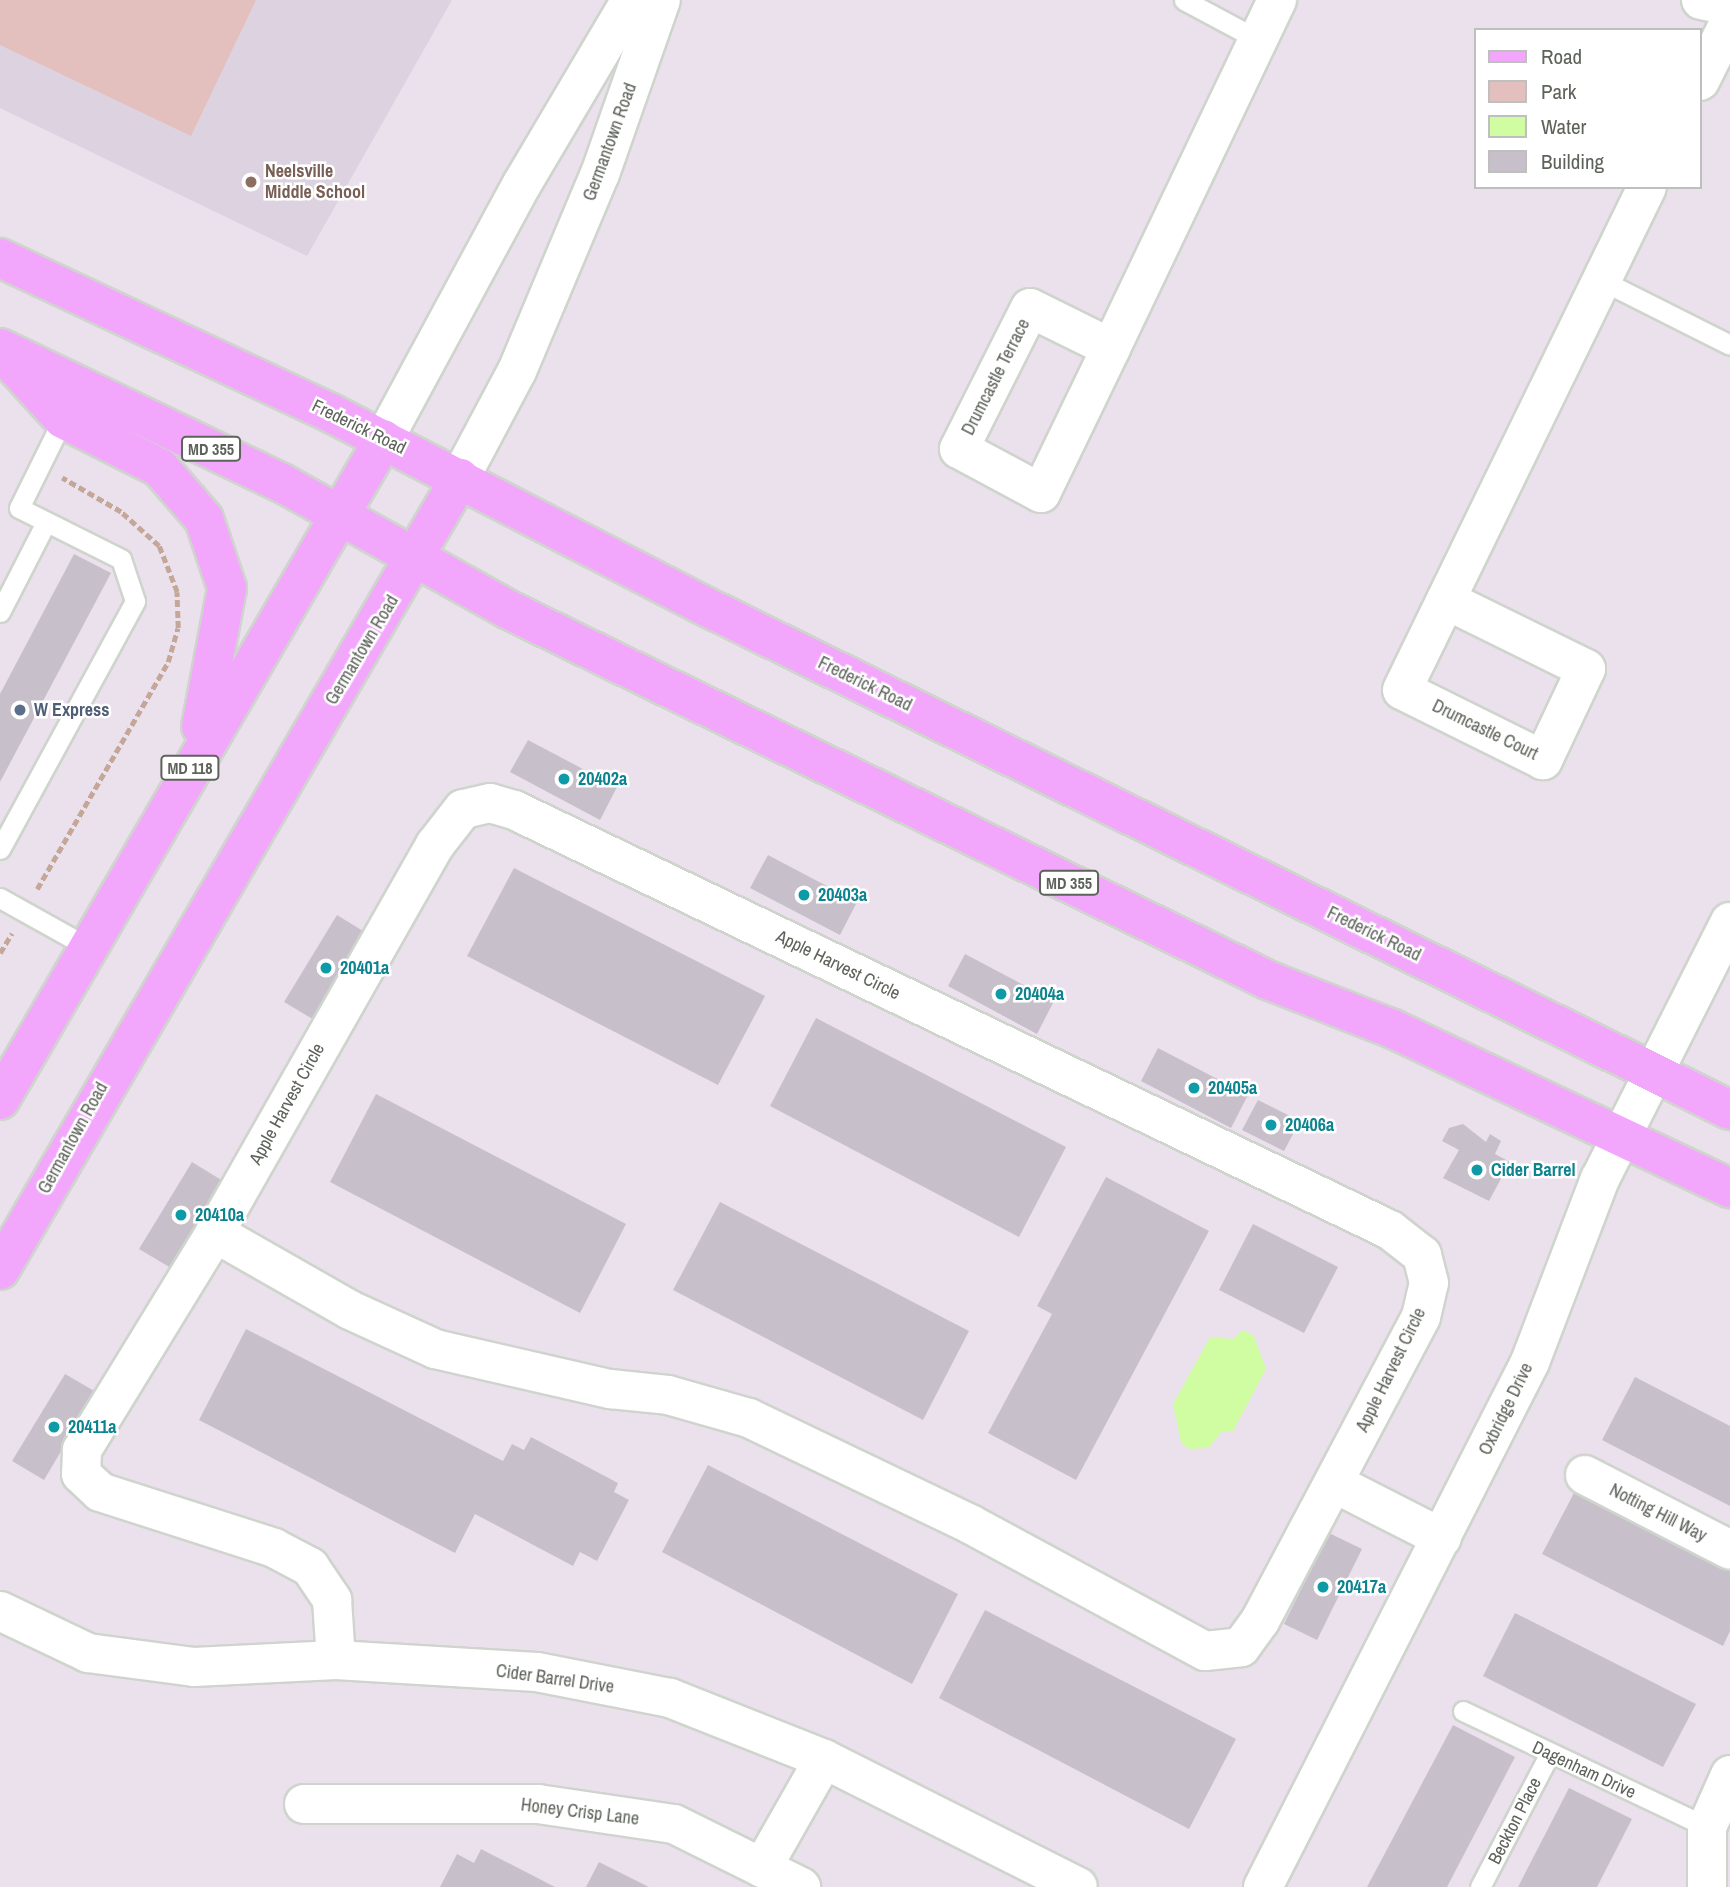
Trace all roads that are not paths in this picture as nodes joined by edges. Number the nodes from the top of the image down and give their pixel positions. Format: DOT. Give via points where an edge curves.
graph roads {
  1 [pos="631,0"];
  2 [pos="661,0"];
  3 [pos="1184,0"];
  4 [pos="1278,0"];
  5 [pos="1701,0"];
  6 [pos="1730,6"];
  7 [pos="1730,21"];
  8 [pos="1259,40"];
  9 [pos="1702,77"];
  10 [pos="1646,189"];
  11 [pos="0,258"];
  12 [pos="1601,280"];
  13 [pos="1730,345"];
  14 [pos="1111,348"];
  15 [pos="0,349"];
  16 [pos="63,419"];
  17 [pos="384,439"];
  18 [pos="460,478"];
  19 [pos="338,514"];
  20 [pos="46,522"];
  21 [pos="416,560"];
  22 [pos="1447,600"];
  23 [pos="0,612"];
  24 [pos="192,764"];
  25 [pos="7,818"];
  26 [pos="0,849"];
  27 [pos="0,898"];
  28 [pos="1730,922"];
  29 [pos="86,946"];
  30 [pos="1652,1070"];
  31 [pos="0,1100"];
  32 [pos="1730,1110"];
  33 [pos="1621,1134"];
  34 [pos="1730,1188"];
  35 [pos="215,1233"];
  36 [pos="0,1270"];
  37 [pos="1585,1475"];
  38 [pos="1334,1483"];
  39 [pos="1442,1538"];
  40 [pos="1730,1550"];
  41 [pos="0,1611"];
  42 [pos="336,1660"];
  43 [pos="1463,1711"];
  44 [pos="1549,1755"];
  45 [pos="824,1759"];
  46 [pos="1730,1775"];
  47 [pos="304,1804"];
  48 [pos="1707,1827"];
  49 [pos="762,1868"];
  50 [pos="801,1887"];
  51 [pos="1078,1887"];
  52 [pos="1263,1887"];
  53 [pos="1480,1887"];
  54 [pos="1707,1887"];
  1 -- 17 [label="street" via="522,184"];
  2 -- 18 [label="street, Germantown Road" via="600,174 517,371"];
  3 -- 8 [label="lane"];
  4 -- 8 [label="street, Drumcastle Terrace"];
  5 -- 6 [label="street"];
  7 -- 9 [label="street"];
  8 -- 14 [label="street, Drumcastle Terrace"];
  10 -- 12 [label="street, Drumcastle Court"];
  11 -- 17 [label="main road, Frederick Road"];
  12 -- 13 [label="lane"];
  12 -- 22 [label="street, Drumcastle Court"];
  14 -- 14 [label="street, Drumcastle Terrace" via="1041,493 959,449 1030,309"];
  15 -- 16 [label="main road"];
  15 -- 19 [label="main road, MD 355"];
  16 -- 20 [label="lane" via="19,508"];
  16 -- 24 [label="main road" via="160,468 204,519 227,588"];
  17 -- 18 [label="main road, Frederick Road"];
  17 -- 19 [label="main road, MD 118"];
  18 -- 21 [label="main road, Germantown Road"];
  18 -- 30 [label="main road, Frederick Road" via="718,612"];
  19 -- 21 [label="main road, MD 355"];
  19 -- 24 [label="main road, MD 118"];
  20 -- 23 [label="lane"];
  20 -- 25 [label="lane" via="121,558 135,601"];
  21 -- 33 [label="main road, MD 355" via="1270,981"];
  21 -- 36 [label="main road, Germantown Road" via="103,1084"];
  22 -- 22 [label="street, Drumcastle Court" via="1402,690 1543,761 1586,669"];
  24 -- 29 [label="main road, MD 118"];
  25 -- 26 [label="lane"];
  27 -- 29 [label="lane"];
  28 -- 30 [label="street, Oxbridge Drive"];
  29 -- 31 [label="main road, MD 118"];
  30 -- 32 [label="main road, Frederick Road"];
  30 -- 33 [label="street, Oxbridge Drive"];
  33 -- 34 [label="main road, MD 355"];
  33 -- 39 [label="street, Oxbridge Drive" via="1530,1363"];
  35 -- 38 [label="street, Apple Harvest Circle" via="339,1304 435,1349 610,1389 668,1395 749,1418 970,1524 1205,1651 1241,1647"];
  35 -- 38 [label="street, Apple Harvest Circle" via="435,845 463,809 490,803 1401,1238 1422,1255 1429,1283 1421,1317"];
  35 -- 42 [label="street, Apple Harvest Circle" via="82,1450 81,1474 100,1492 139,1510 274,1548 310,1567 332,1600"];
  37 -- 40 [label="street, Notting Hill Way"];
  38 -- 39 [label="street"];
  39 -- 52 [label="street, Oxbridge Drive"];
  41 -- 42 [label="street, Cider Barrel Drive" via="88,1653 242,1669"];
  42 -- 45 [label="street, Cider Barrel Drive" via="537,1672 670,1698"];
  43 -- 44 [label="lane, Dagenham Drive"];
  44 -- 48 [label="lane, Dagenham Drive"];
  44 -- 53 [label="lane, Beckton Place"];
  45 -- 49 [label="street"];
  45 -- 51 [label="street, Cider Barrel Drive"];
  46 -- 48 [label="street"];
  47 -- 49 [label="street, Honey Crisp Lane" via="538,1804 674,1824"];
  48 -- 54 [label="street"];
  49 -- 50 [label="street, Honey Crisp Lane"];
}
